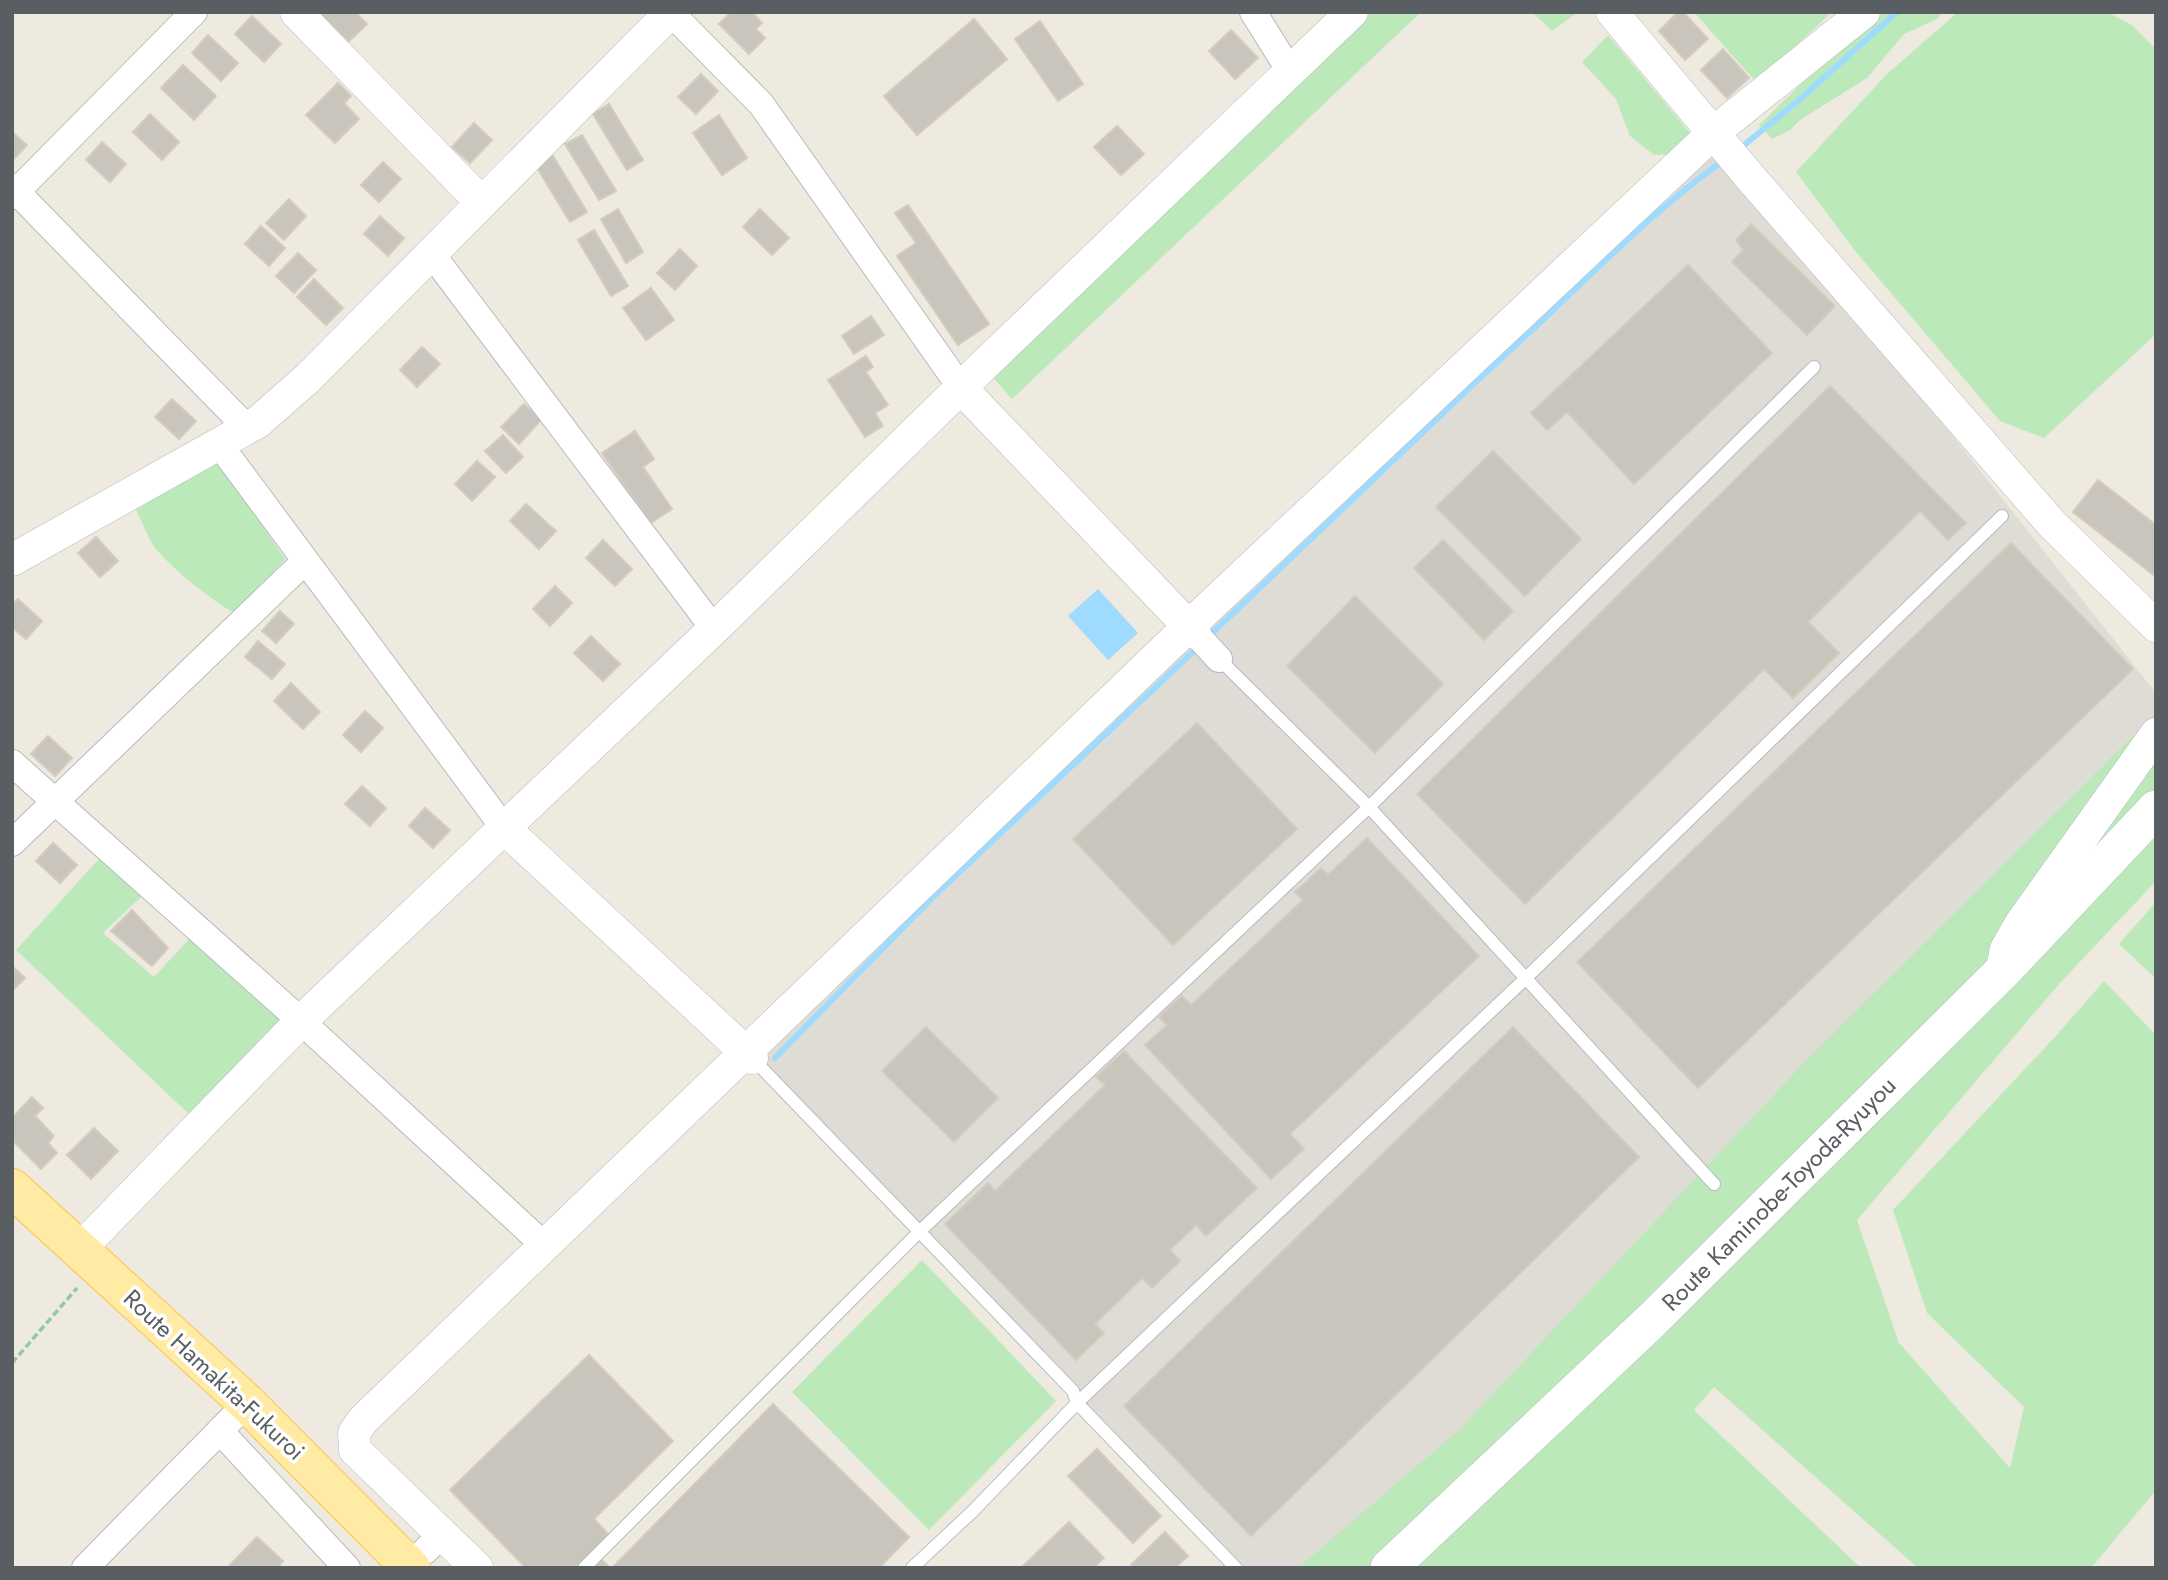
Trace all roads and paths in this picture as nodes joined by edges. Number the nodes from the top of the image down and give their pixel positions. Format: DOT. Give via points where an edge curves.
graph roads {
  1 [pos="194,12"];
  2 [pos="296,12"];
  3 [pos="671,12"];
  4 [pos="1253,12"];
  5 [pos="1352,12"];
  6 [pos="1612,12"];
  7 [pos="1864,12"];
  8 [pos="1290,71"];
  9 [pos="1717,138"];
  10 [pos="14,192"];
  11 [pos="481,202"];
  12 [pos="431,253"];
  13 [pos="1814,367"];
  14 [pos="961,388"];
  15 [pos="247,428"];
  16 [pos="219,444"];
  17 [pos="2002,516"];
  18 [pos="12,560"];
  19 [pos="304,562"];
  20 [pos="2156,626"];
  21 [pos="714,629"];
  22 [pos="1192,629"];
  23 [pos="1219,659"];
  24 [pos="2156,734"];
  25 [pos="12,763"];
  26 [pos="56,802"];
  27 [pos="1369,807"];
  28 [pos="2156,808"];
  29 [pos="504,828"];
  30 [pos="12,843"];
  31 [pos="2001,973"];
  32 [pos="1526,978"];
  33 [pos="301,1021"];
  34 [pos="749,1055"];
  35 [pos="1714,1184"];
  36 [pos="12,1188"];
  37 [pos="919,1232"];
  38 [pos="544,1245"];
  39 [pos="88,1257"];
  40 [pos="12,1363"];
  41 [pos="247,1403"];
  42 [pos="1077,1403"];
  43 [pos="219,1431"];
  44 [pos="426,1551"];
  45 [pos="85,1568"];
  46 [pos="346,1568"];
  47 [pos="477,1568"];
  48 [pos="584,1568"];
  49 [pos="912,1568"];
  50 [pos="1236,1568"];
  51 [pos="1389,1568"];
  1 -- 10 [label="street"];
  2 -- 11 [label="street"];
  3 -- 11 [label="street"];
  3 -- 14 [label="street" via="761,104"];
  4 -- 8 [label="street"];
  5 -- 8 [label="street"];
  6 -- 9 [label="street"];
  7 -- 9 [label="street"];
  8 -- 14 [label="street"];
  9 -- 20 [label="street" via="2052,524"];
  9 -- 22 [label="street"];
  10 -- 15 [label="street"];
  11 -- 12 [label="street"];
  12 -- 15 [label="street" via="308,378"];
  12 -- 21 [label="street"];
  13 -- 27 [label="lane"];
  14 -- 21 [label="street"];
  14 -- 22 [label="street"];
  15 -- 16 [label="street"];
  16 -- 18 [label="street"];
  16 -- 19 [label="street"];
  17 -- 32 [label="lane"];
  19 -- 26 [label="street"];
  19 -- 29 [label="street"];
  21 -- 29 [label="street"];
  22 -- 23 [label="street"];
  22 -- 34 [label="street"];
  23 -- 27 [label="lane"];
  24 -- 31 [label="street" via="2021,923 2006,949"];
  25 -- 26 [label="street"];
  26 -- 30 [label="street"];
  26 -- 33 [label="street"];
  27 -- 32 [label="lane"];
  27 -- 37 [label="lane"];
  28 -- 31 [label="main road, Route Kaminobe-Toyoda-Ryuyou"];
  29 -- 33 [label="street"];
  29 -- 34 [label="street"];
  31 -- 51 [label="main road, Route Kaminobe-Toyoda-Ryuyou" via="1650,1322"];
  32 -- 35 [label="lane"];
  32 -- 42 [label="lane"];
  33 -- 38 [label="street"];
  33 -- 39 [label="street"];
  34 -- 37 [label="lane"];
  34 -- 38 [label="street"];
  36 -- 39 [label="main road, Route Hamakita-Fukuroi"];
  37 -- 42 [label="lane" via="1073,1391"];
  37 -- 48 [label="lane"];
  38 -- 44 [label="street" via="354,1433 355,1450"];
  39 -- 40 [label="path"];
  39 -- 41 [label="main road, Route Hamakita-Fukuroi"];
  41 -- 43 [label="street"];
  41 -- 44 [label="main road, Route Hamakita-Fukuroi"];
  42 -- 49 [label="lane"];
  42 -- 50 [label="lane"];
  43 -- 45 [label="street"];
  43 -- 46 [label="street"];
  44 -- 47 [label="street"];
}
